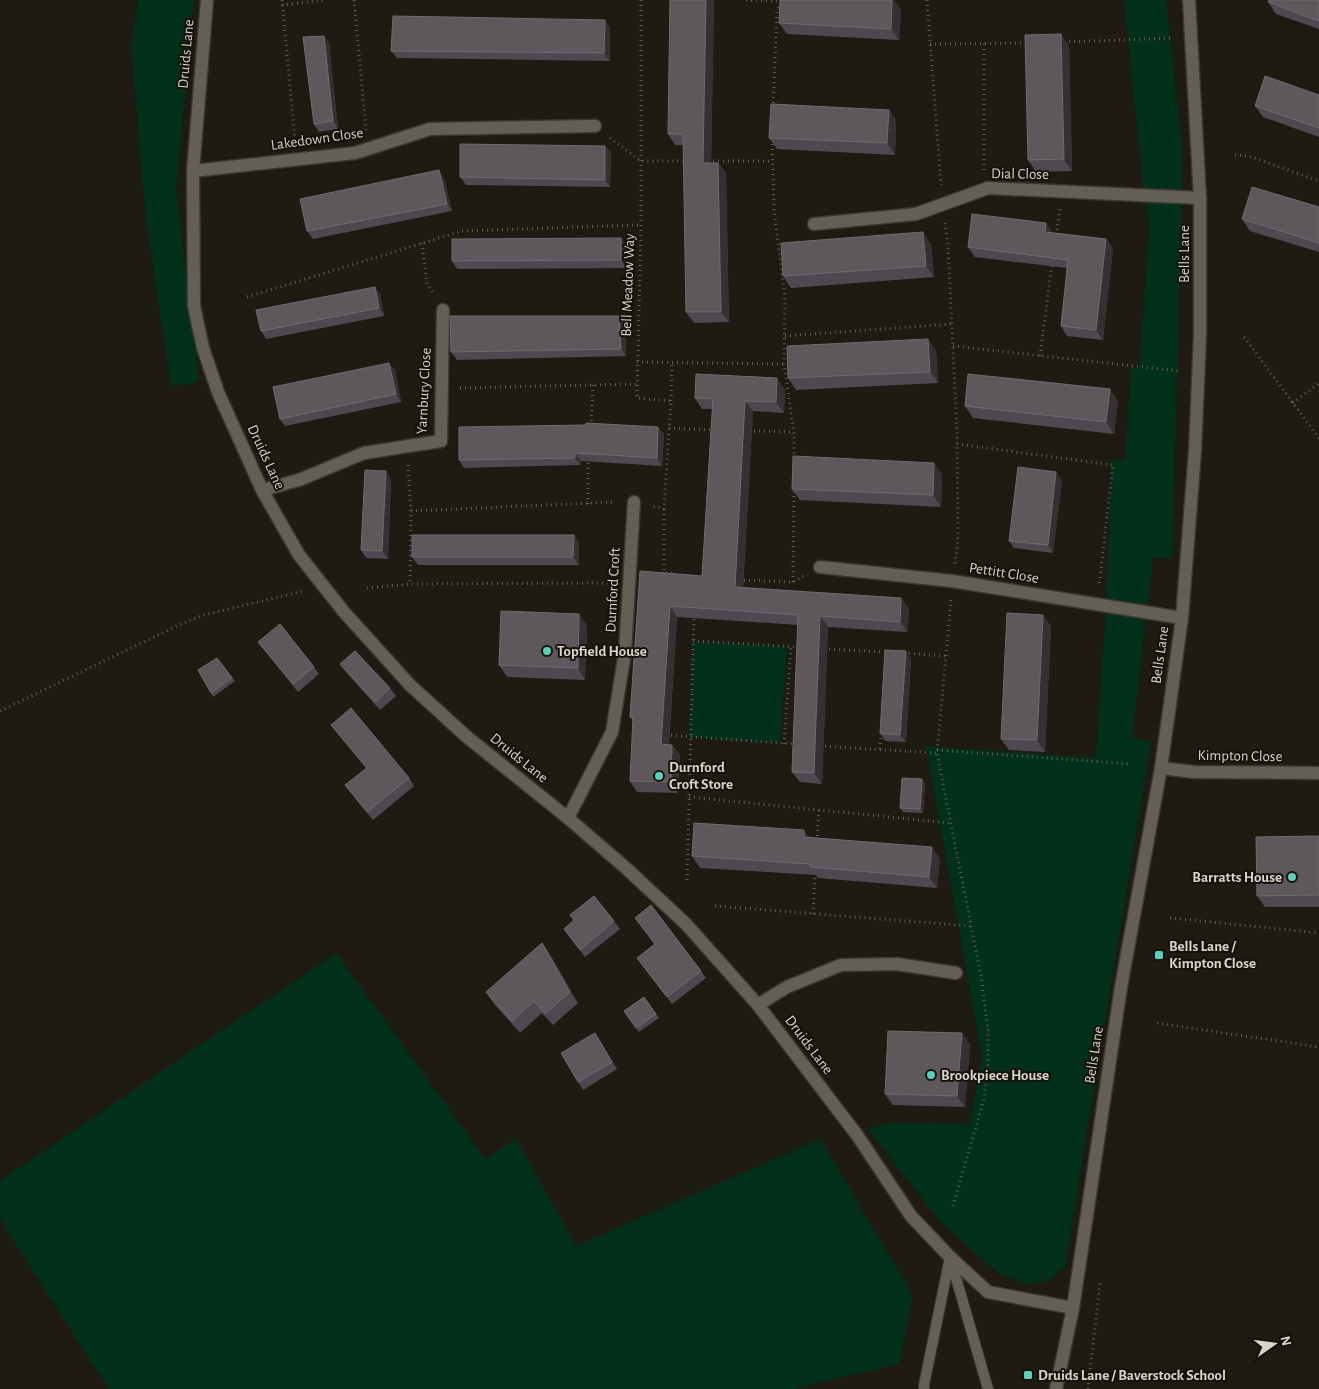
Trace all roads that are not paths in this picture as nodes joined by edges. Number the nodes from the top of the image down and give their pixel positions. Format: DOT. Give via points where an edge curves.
graph roads {
  1 [pos="207,0"];
  2 [pos="1189,0"];
  3 [pos="595,126"];
  4 [pos="192,171"];
  5 [pos="1200,198"];
  6 [pos="814,224"];
  7 [pos="443,310"];
  8 [pos="262,490"];
  9 [pos="634,502"];
  10 [pos="820,567"];
  11 [pos="1182,618"];
  12 [pos="1160,768"];
  13 [pos="1319,773"];
  14 [pos="568,818"];
  15 [pos="956,973"];
  16 [pos="758,1005"];
  17 [pos="950,1257"];
  18 [pos="1073,1308"];
  19 [pos="924,1389"];
  20 [pos="988,1389"];
  21 [pos="1056,1389"];
  1 -- 4 [label="street, Druids Lane"];
  2 -- 5 [label="street, Bells Lane"];
  3 -- 4 [label="street, Lakedown Close" via="430,129 355,152"];
  4 -- 8 [label="street, Druids Lane" via="194,306 201,339 218,392"];
  5 -- 6 [label="street, Dial Close" via="988,188 916,214"];
  5 -- 11 [label="street, Bells Lane" via="1200,334 1195,451"];
  7 -- 8 [label="street, Yarnbury Close" via="441,441 364,454 299,480"];
  8 -- 14 [label="street, Druids Lane" via="299,555 344,612 410,685 467,737"];
  9 -- 14 [label="street, Durnford Croft" via="625,652 612,732"];
  10 -- 11 [label="street, Pettitt Close" via="952,581"];
  11 -- 12 [label="street, Bells Lane"];
  12 -- 13 [label="street, Kimpton Close" via="1194,772"];
  12 -- 18 [label="street, Bells Lane" via="1121,987"];
  14 -- 16 [label="street, Druids Lane" via="686,924"];
  15 -- 16 [label="street" via="897,964 841,965 787,987"];
  16 -- 17 [label="street, Druids Lane" via="857,1135 911,1216"];
  17 -- 18 [label="street, Druids Lane" via="988,1292"];
  17 -- 19 [label="lane"];
  17 -- 20 [label="lane"];
  18 -- 21 [label="street"];
}
